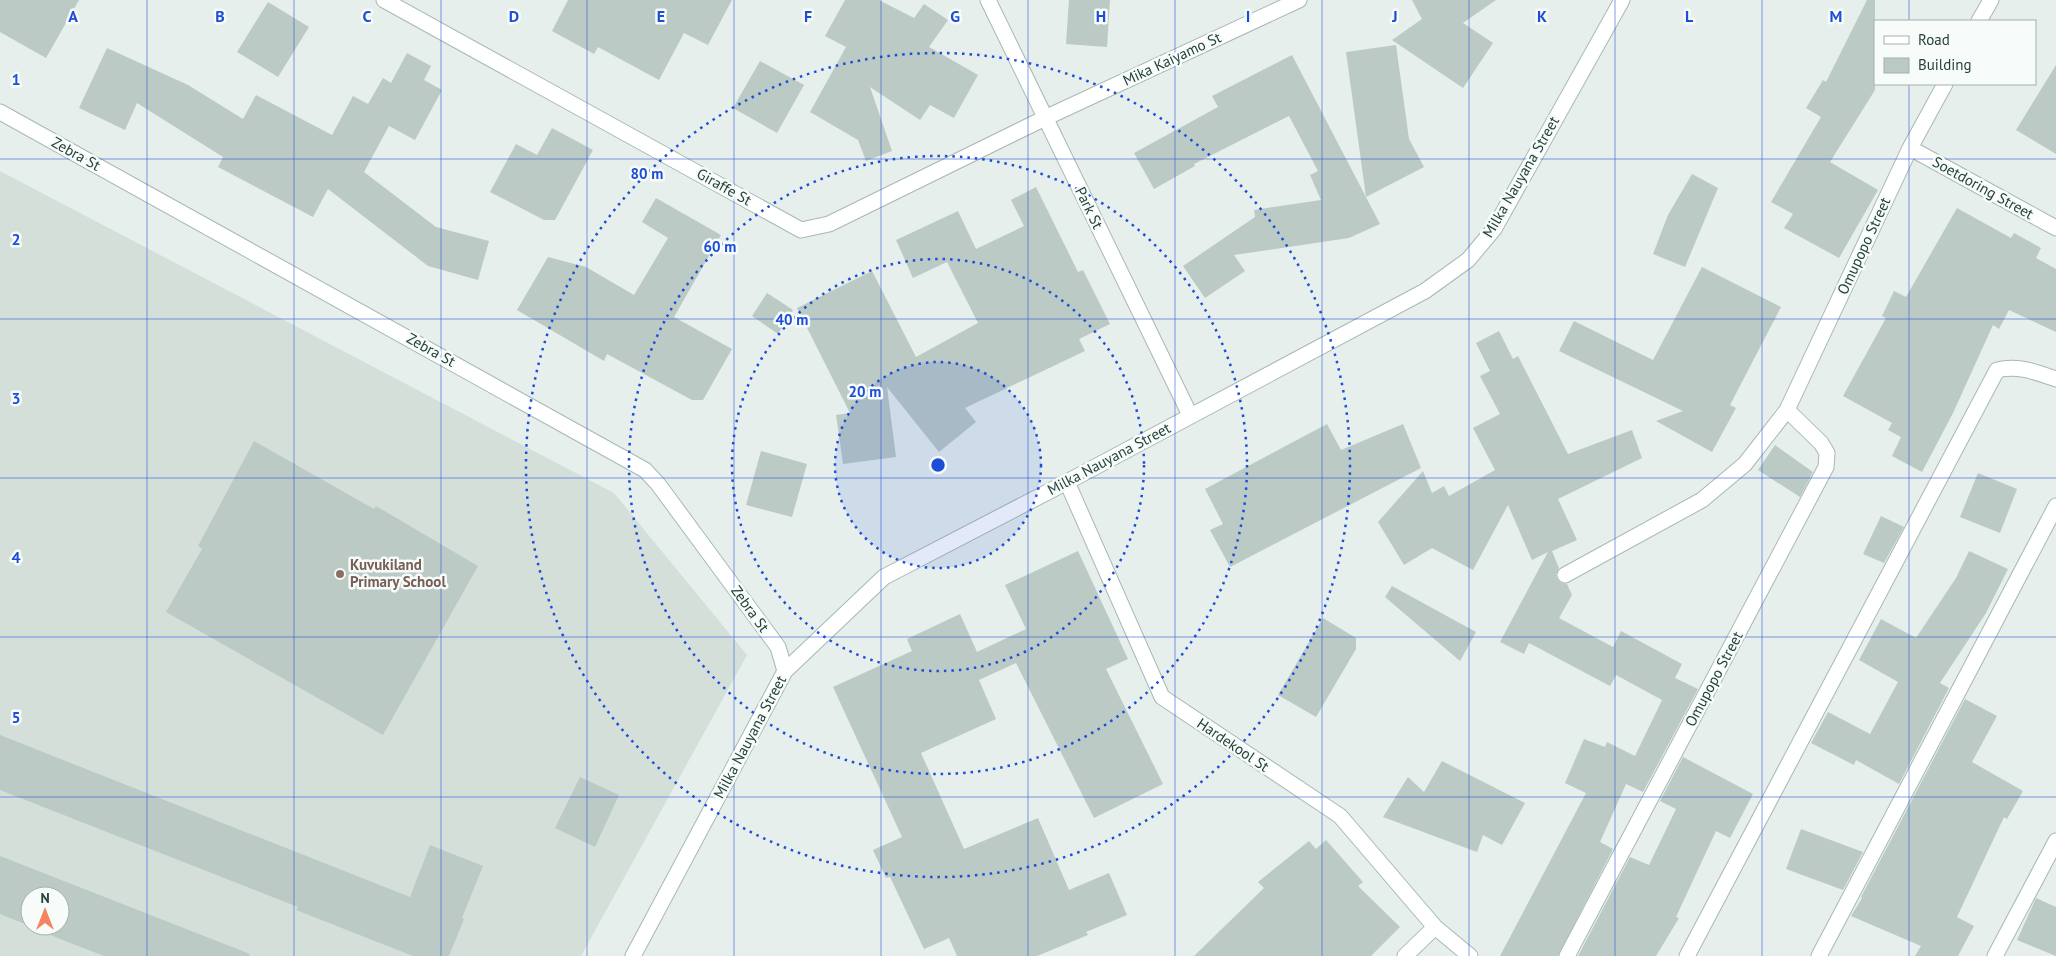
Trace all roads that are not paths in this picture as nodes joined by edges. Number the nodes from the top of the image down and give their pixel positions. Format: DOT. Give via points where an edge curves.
graph roads {
  1 [pos="384,0"];
  2 [pos="988,0"];
  3 [pos="1299,0"];
  4 [pos="1622,0"];
  5 [pos="1991,0"];
  6 [pos="1981,20"];
  7 [pos="1944,85"];
  8 [pos="0,112"];
  9 [pos="1045,118"];
  10 [pos="1910,148"];
  11 [pos="2056,228"];
  12 [pos="2056,379"];
  13 [pos="1787,410"];
  14 [pos="1190,415"];
  15 [pos="1068,482"];
  16 [pos="2056,506"];
  17 [pos="1565,575"];
  18 [pos="785,671"];
  19 [pos="2056,841"];
  20 [pos="1435,927"];
  21 [pos="633,956"];
  22 [pos="1405,956"];
  23 [pos="1470,956"];
  24 [pos="1567,956"];
  25 [pos="1687,956"];
  26 [pos="1819,956"];
  27 [pos="1996,956"];
  1 -- 9 [label="street, Giraffe St" via="801,230 828,224"];
  2 -- 9 [label="street, Park St"];
  3 -- 9 [label="street, Mika Kaiyamo St"];
  4 -- 14 [label="street, Milka Nauyana Street" via="1494,228 1468,260 1425,291"];
  5 -- 6 [label="street"];
  7 -- 10 [label="street, Omupopo Street"];
  8 -- 18 [label="street, Zebra St" via="645,470 778,647"];
  9 -- 14 [label="street, Park St"];
  10 -- 11 [label="street, Soetdoring Street"];
  10 -- 13 [label="street, Omupopo Street"];
  12 -- 25 [label="street" via="2023,368 1997,370"];
  13 -- 17 [label="street, Omupopo Street" via="1745,464 1702,500"];
  13 -- 24 [label="street, Omupopo Street" via="1821,443 1827,453 1826,467"];
  14 -- 15 [label="street, Milka Nauyana Street"];
  15 -- 18 [label="street, Milka Nauyana Street" via="884,576"];
  15 -- 20 [label="street, Hardekool St" via="1162,698 1340,816"];
  16 -- 26 [label="street"];
  18 -- 21 [label="street, Milka Nauyana Street"];
  19 -- 27 [label="street"];
  20 -- 22 [label="street"];
  20 -- 23 [label="street, Hardekool St"];
}
